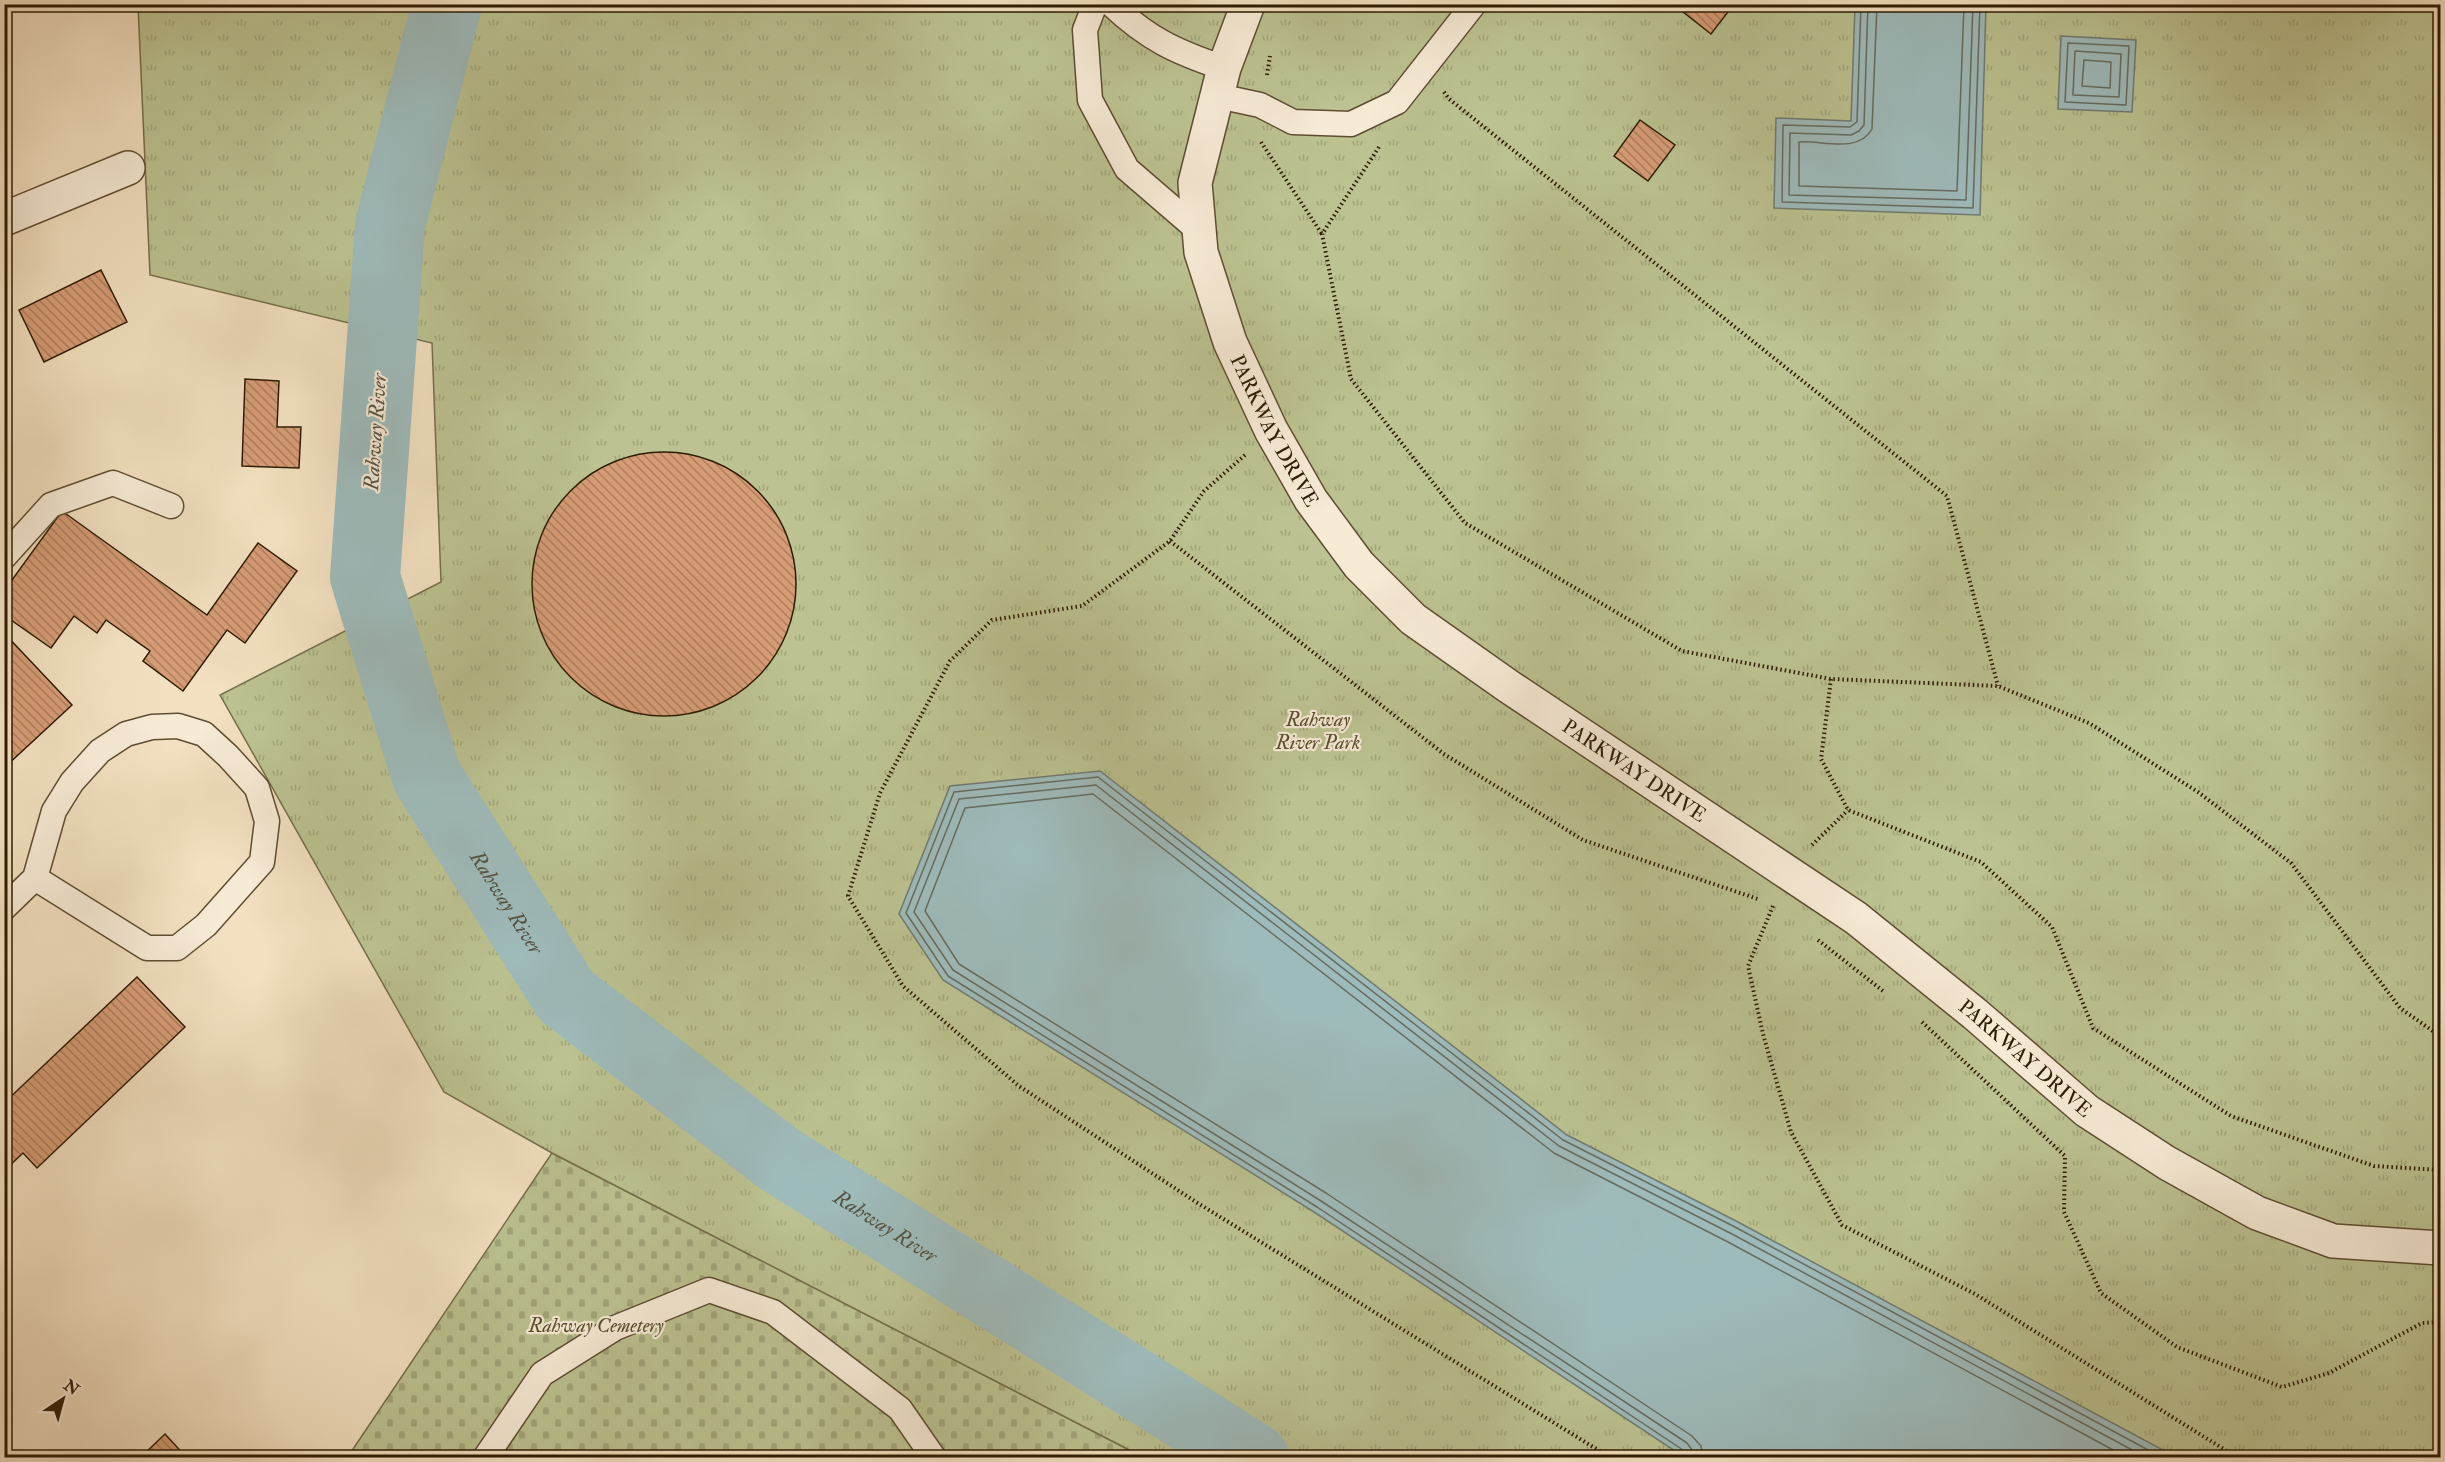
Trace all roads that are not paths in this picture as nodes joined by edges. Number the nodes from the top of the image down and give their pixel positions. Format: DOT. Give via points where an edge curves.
graph roads {
  1 [pos="1095,4"];
  2 [pos="1111,4"];
  3 [pos="1248,4"];
  4 [pos="1474,4"];
  5 [pos="1221,82"];
  6 [pos="128,168"];
  7 [pos="4,219"];
  8 [pos="1199,231"];
  9 [pos="171,506"];
  10 [pos="4,557"];
  11 [pos="35,878"];
  12 [pos="4,908"];
  13 [pos="2440,1248"];
  14 [pos="485,1458"];
  15 [pos="934,1458"];
  1 -- 8 [label="lane" via="1085,30 1090,99 1126,169"];
  2 -- 5 [label="lane" via="1131,23"];
  3 -- 5 [label="street, PARKWAY DRIVE"];
  4 -- 5 [label="lane" via="1397,102 1351,124 1293,122"];
  5 -- 8 [label="street, PARKWAY DRIVE" via="1195,183"];
  6 -- 7 [label="street"];
  8 -- 13 [label="street, PARKWAY DRIVE" via="1201,252 1230,342 1271,430 1311,501 1359,566 1413,619 1864,924 2087,1111 2167,1163 2257,1214 2333,1241"];
  9 -- 10 [label="lane" via="113,483 51,505"];
  11 -- 11 [label="lane" via="147,948 177,948 206,925 262,862 267,821 257,788 204,734 178,726 126,734 100,751 72,782 54,811"];
  11 -- 12 [label="lane"];
  14 -- 15 [label="lane" via="542,1374 615,1328 709,1290 773,1312 900,1409"];
}
